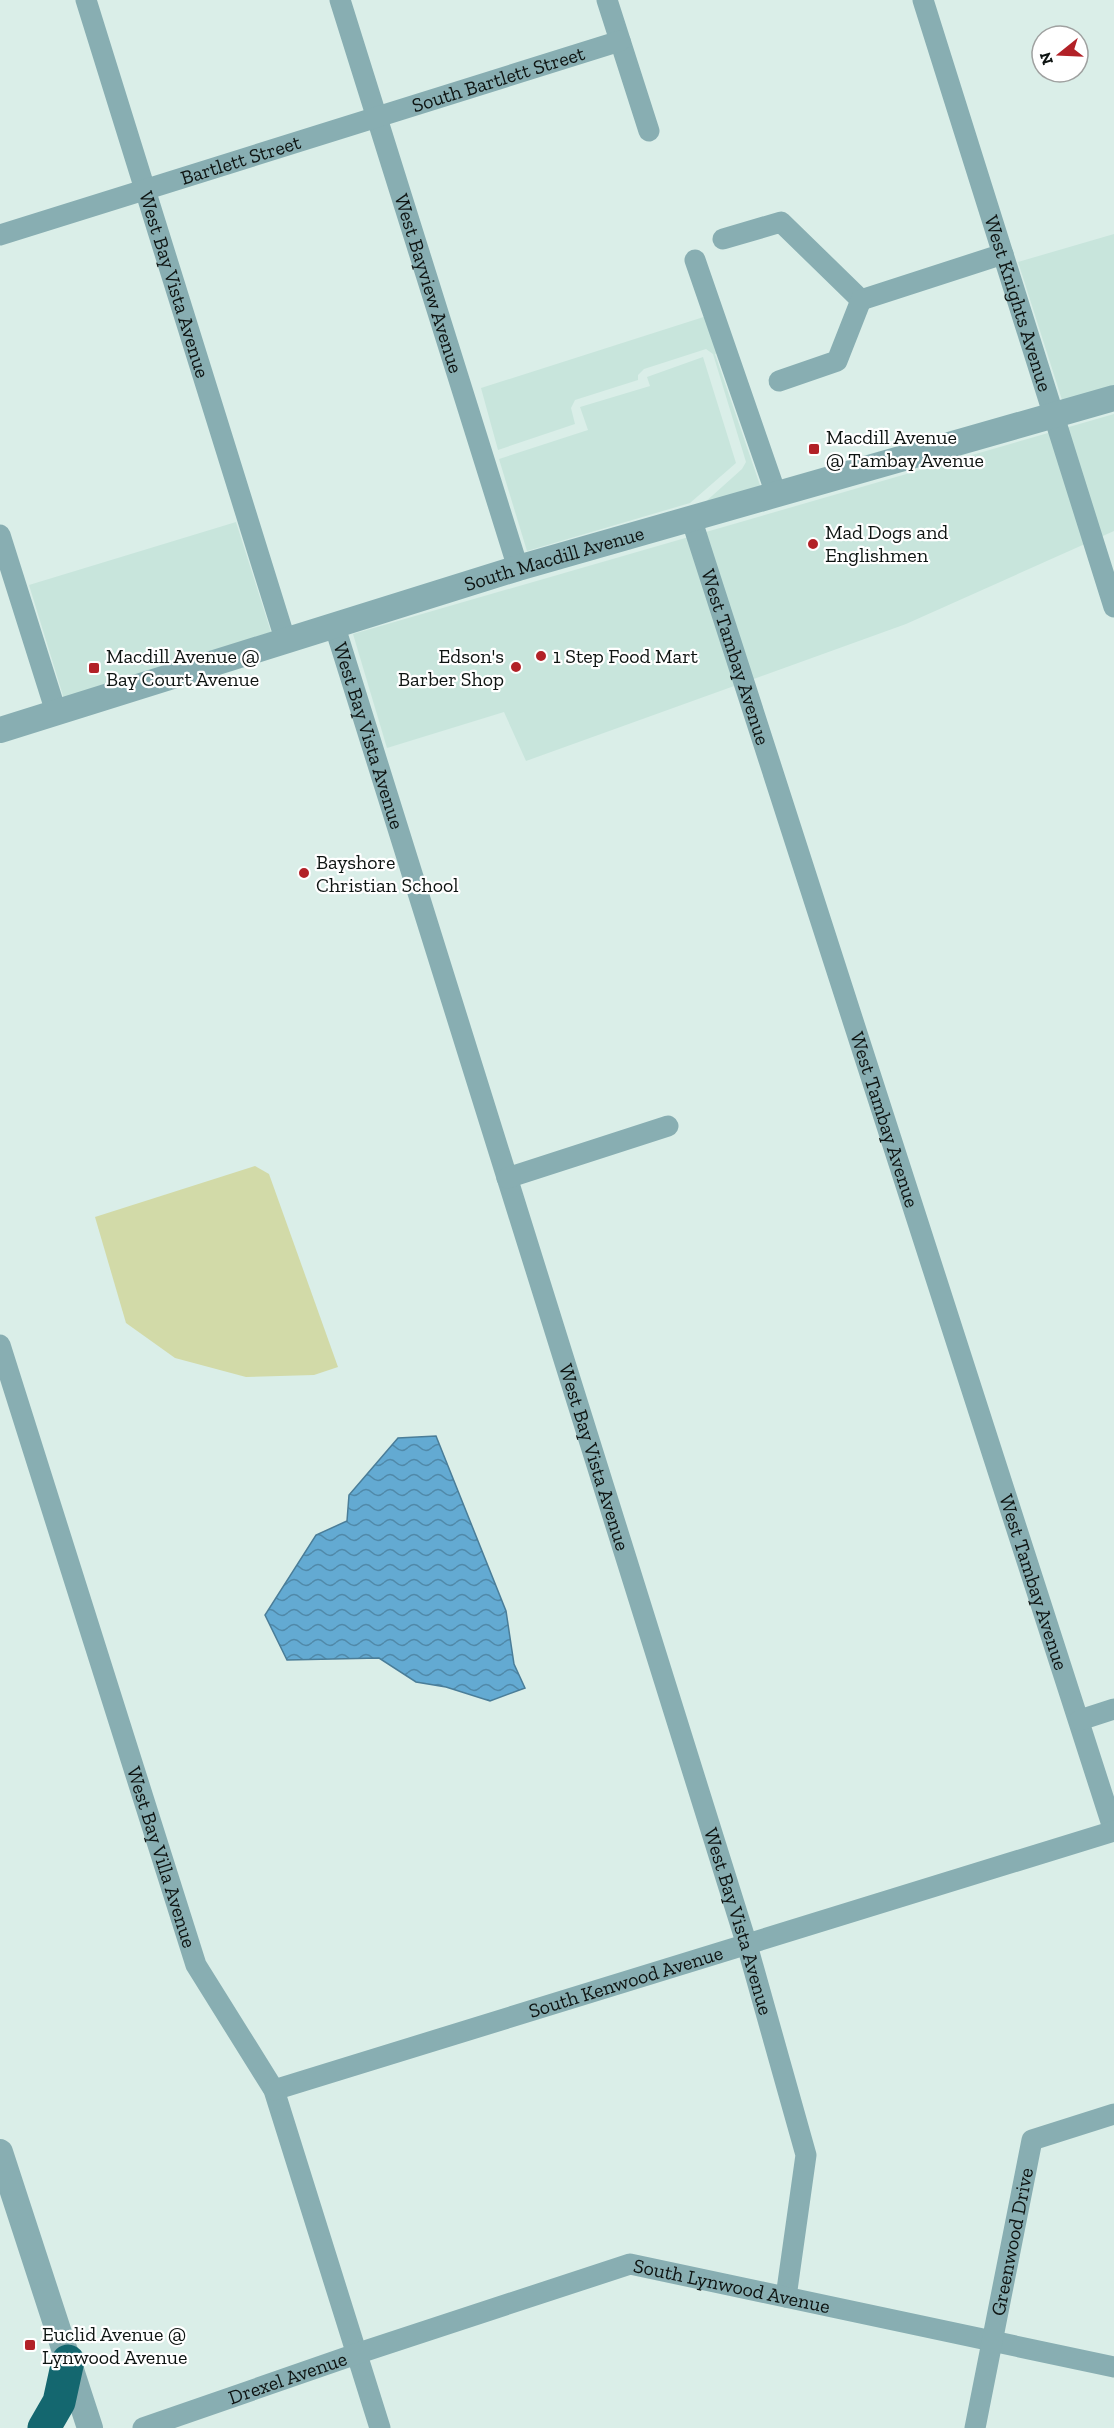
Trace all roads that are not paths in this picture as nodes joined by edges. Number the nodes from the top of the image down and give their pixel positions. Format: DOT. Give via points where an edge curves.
graph roads {
  1 [pos="86,0"];
  2 [pos="340,0"];
  3 [pos="607,0"];
  4 [pos="923,0"];
  5 [pos="620,41"];
  6 [pos="377,118"];
  7 [pos="649,131"];
  8 [pos="145,191"];
  9 [pos="0,235"];
  10 [pos="723,239"];
  11 [pos="1003,254"];
  12 [pos="695,260"];
  13 [pos="861,300"];
  14 [pos="779,381"];
  15 [pos="1114,398"];
  16 [pos="1055,417"];
  17 [pos="777,494"];
  18 [pos="690,518"];
  19 [pos="0,535"];
  20 [pos="518,568"];
  21 [pos="1114,607"];
  22 [pos="333,624"];
  23 [pos="285,639"];
  24 [pos="56,712"];
  25 [pos="0,730"];
  26 [pos="668,1126"];
  27 [pos="507,1178"];
  28 [pos="0,1345"];
  29 [pos="1114,1709"];
  30 [pos="1080,1720"];
  31 [pos="1114,1831"];
  32 [pos="747,1945"];
  33 [pos="274,2090"];
  34 [pos="1114,2114"];
  35 [pos="0,2152"];
  36 [pos="786,2297"];
  37 [pos="993,2342"];
  38 [pos="359,2353"];
  39 [pos="68,2361"];
  40 [pos="1114,2367"];
  41 [pos="44,2428"];
  42 [pos="90,2428"];
  43 [pos="143,2428"];
  44 [pos="380,2428"];
  45 [pos="975,2428"];
  1 -- 8 [label="street, West Bay Vista Avenue"];
  2 -- 6 [label="street, West Bayview Avenue"];
  3 -- 5 [label="street"];
  4 -- 11 [label="street, West Knights Avenue"];
  5 -- 6 [label="street, South Bartlett Street"];
  5 -- 7 [label="street"];
  6 -- 8 [label="street, Bartlett Street"];
  6 -- 20 [label="street, West Bayview Avenue"];
  8 -- 9 [label="street, Bartlett Street"];
  8 -- 23 [label="street, West Bay Vista Avenue"];
  10 -- 13 [label="street" via="781,222"];
  11 -- 13 [label="street"];
  11 -- 16 [label="street, West Knights Avenue"];
  12 -- 17 [label="street"];
  13 -- 14 [label="street" via="837,360"];
  15 -- 16 [label="street, South Macdill Avenue"];
  16 -- 17 [label="street, South Macdill Avenue"];
  16 -- 21 [label="street, West Knights Avenue"];
  17 -- 18 [label="street, South Macdill Avenue"];
  18 -- 20 [label="street, South Macdill Avenue"];
  18 -- 30 [label="street, West Tambay Avenue"];
  19 -- 24 [label="street"];
  20 -- 22 [label="street, South Macdill Avenue"];
  22 -- 23 [label="street, South Macdill Avenue"];
  22 -- 27 [label="street, West Bay Vista Avenue"];
  23 -- 24 [label="street, South Macdill Avenue"];
  24 -- 25 [label="street, South Macdill Avenue"];
  26 -- 27 [label="street"];
  27 -- 32 [label="street, West Bay Vista Avenue"];
  28 -- 33 [label="street, West Bay Villa Avenue" via="196,1965"];
  29 -- 30 [label="street"];
  30 -- 31 [label="street, West Tambay Avenue"];
  31 -- 32 [label="street, South Kenwood Avenue"];
  32 -- 33 [label="street, South Kenwood Avenue"];
  32 -- 36 [label="street, West Bay Vista Avenue" via="806,2155"];
  33 -- 38 [label="street, West Bay Villa Avenue"];
  34 -- 37 [label="street, Greenwood Drive" via="1032,2140"];
  35 -- 39 [label="street"];
  36 -- 37 [label="street, South Lynwood Avenue"];
  36 -- 38 [label="street, South Lynwood Avenue" via="630,2264"];
  37 -- 40 [label="street, South Lynwood Avenue"];
  37 -- 45 [label="street, Greenwood Drive"];
  38 -- 43 [label="street, Drexel Avenue"];
  38 -- 44 [label="street, Drexel Avenue"];
  39 -- 41 [label="highway" via="59,2402"];
  39 -- 42 [label="street"];
}
